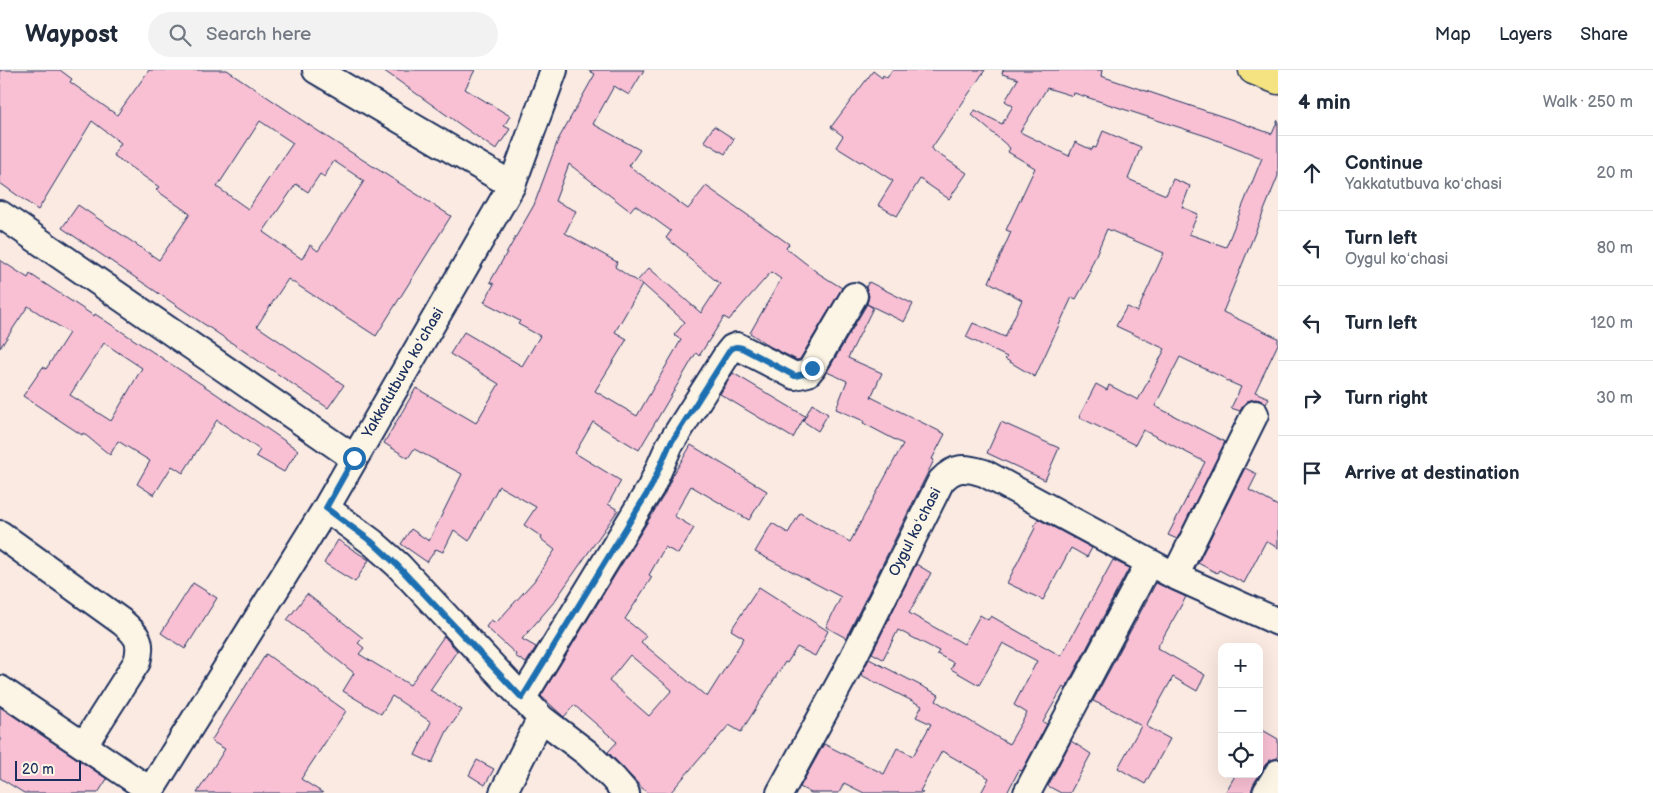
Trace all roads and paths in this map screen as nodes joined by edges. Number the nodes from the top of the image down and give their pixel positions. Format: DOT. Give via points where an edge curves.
graph roads {
  1 [pos="316,70"];
  2 [pos="554,70"];
  3 [pos="1253,70"];
  4 [pos="1278,80"];
  5 [pos="512,184"];
  6 [pos="0,214"];
  7 [pos="854,296"];
  8 [pos="1254,414"];
  9 [pos="354,458"];
  10 [pos="326,508"];
  11 [pos="0,534"];
  12 [pos="1150,563"];
  13 [pos="1175,576"];
  14 [pos="1278,622"];
  15 [pos="0,689"];
  16 [pos="522,698"];
  17 [pos="541,718"];
  18 [pos="84,745"];
  19 [pos="1278,773"];
  20 [pos="150,792"];
  21 [pos="503,793"];
  22 [pos="626,793"];
  23 [pos="780,793"];
  24 [pos="1027,793"];
  25 [pos="1266,793"];
  1 -- 5 [label="street"];
  2 -- 5 [label="street, Yakkatutbuva koʻchasi"];
  3 -- 4 [label="main road"];
  5 -- 9 [label="street, Yakkatutbuva koʻchasi"];
  6 -- 9 [label="street"];
  7 -- 16 [label="street" via="808,373 795,376 737,346 732,348 669,446 651,487"];
  8 -- 13 [label="street"];
  9 -- 10 [label="street, Yakkatutbuva koʻchasi"];
  10 -- 16 [label="street" via="398,566"];
  10 -- 20 [label="street, Yakkatutbuva koʻchasi"];
  11 -- 18 [label="street" via="122,622 138,640 137,662"];
  12 -- 13 [label="street, Oygul koʻchasi"];
  12 -- 23 [label="street, Oygul koʻchasi" via="984,473 971,469 949,473 941,481 847,670"];
  12 -- 24 [label="street"];
  13 -- 14 [label="street, Oygul koʻchasi"];
  15 -- 18 [label="street"];
  16 -- 17 [label="street"];
  17 -- 21 [label="street"];
  17 -- 22 [label="street" via="587,753"];
  18 -- 20 [label="street"];
  19 -- 25 [label="street"];
}
